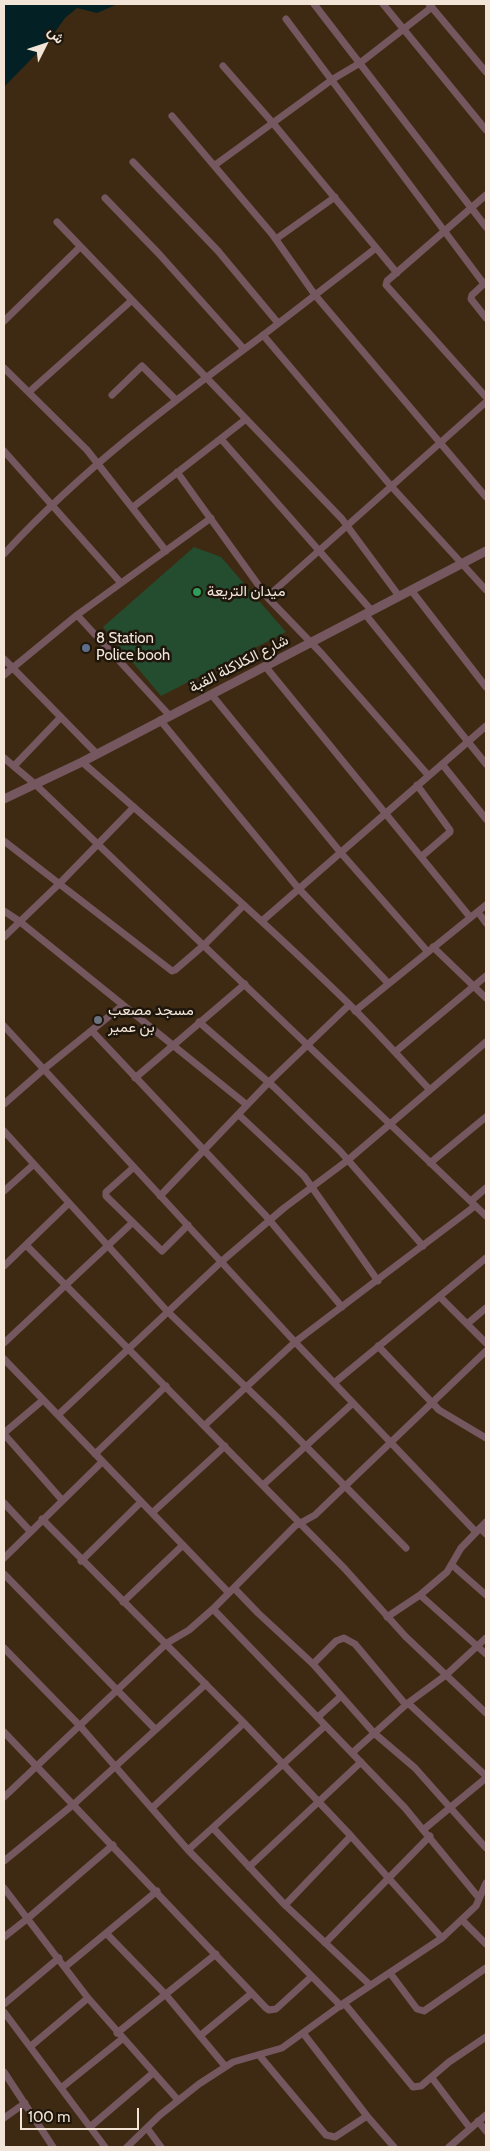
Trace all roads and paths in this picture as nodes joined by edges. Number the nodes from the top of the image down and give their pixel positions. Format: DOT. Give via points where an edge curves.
graph roads {
  1 [pos="314,4"];
  2 [pos="384,4"];
  3 [pos="430,5"];
  4 [pos="286,19"];
  5 [pos="404,30"];
  6 [pos="360,62"];
  7 [pos="223,66"];
  8 [pos="486,72"];
  9 [pos="333,80"];
  10 [pos="172,116"];
  11 [pos="272,122"];
  12 [pos="486,130"];
  13 [pos="133,162"];
  14 [pos="215,165"];
  15 [pos="486,195"];
  16 [pos="335,197"];
  17 [pos="105,198"];
  18 [pos="471,208"];
  19 [pos="57,222"];
  20 [pos="486,227"];
  21 [pos="445,231"];
  22 [pos="276,239"];
  23 [pos="80,247"];
  24 [pos="376,248"];
  25 [pos="397,273"];
  26 [pos="485,283"];
  27 [pos="315,295"];
  28 [pos="131,301"];
  29 [pos="486,318"];
  30 [pos="4,321"];
  31 [pos="278,323"];
  32 [pos="262,335"];
  33 [pos="244,349"];
  34 [pos="4,368"];
  35 [pos="206,376"];
  36 [pos="29,392"];
  37 [pos="112,395"];
  38 [pos="486,397"];
  39 [pos="176,400"];
  40 [pos="486,402"];
  41 [pos="246,419"];
  42 [pos="221,439"];
  43 [pos="441,444"];
  44 [pos="4,451"];
  45 [pos="97,462"];
  46 [pos="177,472"];
  47 [pos="391,486"];
  48 [pos="486,497"];
  49 [pos="52,504"];
  50 [pos="133,507"];
  51 [pos="211,518"];
  52 [pos="346,525"];
  53 [pos="320,550"];
  54 [pos="4,551"];
  55 [pos="166,551"];
  56 [pos="486,551"];
  57 [pos="462,564"];
  58 [pos="121,583"];
  59 [pos="411,590"];
  60 [pos="486,590"];
  61 [pos="399,596"];
  62 [pos="267,597"];
  63 [pos="368,613"];
  64 [pos="77,615"];
  65 [pos="312,642"];
  66 [pos="4,659"];
  67 [pos="265,666"];
  68 [pos="11,668"];
  69 [pos="4,675"];
  70 [pos="486,687"];
  71 [pos="211,694"];
  72 [pos="170,716"];
  73 [pos="61,718"];
  74 [pos="160,720"];
  75 [pos="486,726"];
  76 [pos="468,742"];
  77 [pos="97,754"];
  78 [pos="4,758"];
  79 [pos="82,762"];
  80 [pos="442,764"];
  81 [pos="486,764"];
  82 [pos="14,766"];
  83 [pos="428,775"];
  84 [pos="36,785"];
  85 [pos="417,785"];
  86 [pos="4,799"];
  87 [pos="134,807"];
  88 [pos="385,813"];
  89 [pos="486,818"];
  90 [pos="4,841"];
  91 [pos="98,844"];
  92 [pos="341,853"];
  93 [pos="421,857"];
  94 [pos="60,883"];
  95 [pos="299,889"];
  96 [pos="244,905"];
  97 [pos="486,905"];
  98 [pos="4,911"];
  99 [pos="478,912"];
  100 [pos="470,917"];
  101 [pos="19,921"];
  102 [pos="262,921"];
  103 [pos="486,922"];
  104 [pos="4,937"];
  105 [pos="204,946"];
  106 [pos="430,950"];
  107 [pos="486,976"];
  108 [pos="388,983"];
  109 [pos="245,984"];
  110 [pos="474,986"];
  111 [pos="486,998"];
  112 [pos="123,1006"];
  113 [pos="352,1008"];
  114 [pos="199,1022"];
  115 [pos="4,1026"];
  116 [pos="92,1031"];
  117 [pos="486,1042"];
  118 [pos="172,1045"];
  119 [pos="308,1045"];
  120 [pos="394,1052"];
  121 [pos="44,1069"];
  122 [pos="135,1078"];
  123 [pos="269,1082"];
  124 [pos="430,1090"];
  125 [pos="4,1104"];
  126 [pos="247,1105"];
  127 [pos="239,1115"];
  128 [pos="486,1117"];
  129 [pos="390,1125"];
  130 [pos="4,1131"];
  131 [pos="205,1152"];
  132 [pos="348,1160"];
  133 [pos="430,1163"];
  134 [pos="34,1164"];
  135 [pos="134,1167"];
  136 [pos="312,1188"];
  137 [pos="486,1188"];
  138 [pos="4,1191"];
  139 [pos="160,1196"];
  140 [pos="69,1203"];
  141 [pos="473,1204"];
  142 [pos="486,1216"];
  143 [pos="271,1221"];
  144 [pos="132,1223"];
  145 [pos="188,1225"];
  146 [pos="26,1245"];
  147 [pos="107,1246"];
  148 [pos="423,1246"];
  149 [pos="486,1258"];
  150 [pos="222,1261"];
  151 [pos="4,1266"];
  152 [pos="378,1281"];
  153 [pos="66,1285"];
  154 [pos="440,1297"];
  155 [pos="342,1307"];
  156 [pos="486,1308"];
  157 [pos="167,1311"];
  158 [pos="467,1324"];
  159 [pos="295,1342"];
  160 [pos="4,1343"];
  161 [pos="486,1343"];
  162 [pos="378,1346"];
  163 [pos="128,1348"];
  164 [pos="486,1351"];
  165 [pos="4,1359"];
  166 [pos="334,1383"];
  167 [pos="166,1386"];
  168 [pos="247,1387"];
  169 [pos="43,1400"];
  170 [pos="353,1403"];
  171 [pos="432,1403"];
  172 [pos="58,1415"];
  173 [pos="205,1426"];
  174 [pos="4,1434"];
  175 [pos="486,1438"];
  176 [pos="391,1443"];
  177 [pos="225,1446"];
  178 [pos="306,1446"];
  179 [pos="95,1454"];
  180 [pos="102,1462"];
  181 [pos="264,1486"];
  182 [pos="345,1488"];
  183 [pos="62,1500"];
  184 [pos="141,1502"];
  185 [pos="4,1503"];
  186 [pos="152,1513"];
  187 [pos="42,1520"];
  188 [pos="300,1522"];
  189 [pos="486,1522"];
  190 [pos="30,1531"];
  191 [pos="481,1531"];
  192 [pos="182,1545"];
  193 [pos="406,1548"];
  194 [pos="4,1558"];
  195 [pos="82,1561"];
  196 [pos="452,1565"];
  197 [pos="4,1574"];
  198 [pos="234,1588"];
  199 [pos="229,1593"];
  200 [pos="420,1595"];
  201 [pos="486,1595"];
  202 [pos="123,1602"];
  203 [pos="213,1610"];
  204 [pos="387,1616"];
  205 [pos="486,1638"];
  206 [pos="167,1643"];
  207 [pos="477,1646"];
  208 [pos="4,1648"];
  209 [pos="10,1654"];
  210 [pos="486,1654"];
  211 [pos="4,1659"];
  212 [pos="313,1664"];
  213 [pos="446,1675"];
  214 [pos="206,1684"];
  215 [pos="117,1691"];
  216 [pos="340,1697"];
  217 [pos="407,1704"];
  218 [pos="486,1713"];
  219 [pos="318,1717"];
  220 [pos="244,1723"];
  221 [pos="80,1726"];
  222 [pos="325,1726"];
  223 [pos="155,1729"];
  224 [pos="4,1732"];
  225 [pos="374,1733"];
  226 [pos="352,1753"];
  227 [pos="361,1762"];
  228 [pos="282,1764"];
  229 [pos="36,1766"];
  230 [pos="116,1768"];
  231 [pos="486,1777"];
  232 [pos="4,1797"];
  233 [pos="318,1801"];
  234 [pos="74,1804"];
  235 [pos="152,1808"];
  236 [pos="450,1809"];
  237 [pos="213,1828"];
  238 [pos="423,1830"];
  239 [pos="351,1836"];
  240 [pos="430,1836"];
  241 [pos="113,1845"];
  242 [pos="486,1848"];
  243 [pos="188,1850"];
  244 [pos="4,1861"];
  245 [pos="249,1867"];
  246 [pos="390,1878"];
  247 [pos="486,1884"];
  248 [pos="4,1888"];
  249 [pos="157,1891"];
  250 [pos="479,1898"];
  251 [pos="285,1906"];
  252 [pos="27,1919"];
  253 [pos="462,1920"];
  254 [pos="106,1933"];
  255 [pos="4,1937"];
  256 [pos="442,1938"];
  257 [pos="325,1943"];
  258 [pos="486,1944"];
  259 [pos="216,1954"];
  260 [pos="58,1958"];
  261 [pos="65,1966"];
  262 [pos="486,1968"];
  263 [pos="390,1973"];
  264 [pos="311,1977"];
  265 [pos="370,1985"];
  266 [pos="252,1993"];
  267 [pos="166,1995"];
  268 [pos="88,1998"];
  269 [pos="4,2004"];
  270 [pos="343,2005"];
  271 [pos="4,2012"];
  272 [pos="303,2033"];
  273 [pos="201,2035"];
  274 [pos="120,2036"];
  275 [pos="486,2037"];
  276 [pos="31,2046"];
  277 [pos="259,2055"];
  278 [pos="226,2066"];
  279 [pos="4,2072"];
  280 [pos="153,2073"];
  281 [pos="432,2078"];
  282 [pos="61,2088"];
  283 [pos="178,2100"];
  284 [pos="25,2103"];
  285 [pos="486,2115"];
  286 [pos="367,2116"];
  287 [pos="4,2118"];
  288 [pos="478,2121"];
  289 [pos="90,2126"];
  290 [pos="147,2128"];
  291 [pos="470,2128"];
  292 [pos="486,2131"];
  293 [pos="53,2147"];
  294 [pos="105,2147"];
  295 [pos="127,2147"];
  296 [pos="161,2147"];
  297 [pos="394,2147"];
  298 [pos="449,2147"];
  1 -- 6 [label="street"];
  2 -- 5 [label="street"];
  3 -- 5 [label="street"];
  3 -- 8 [label="street"];
  4 -- 9 [label="street"];
  5 -- 6 [label="street"];
  5 -- 12 [label="street"];
  6 -- 9 [label="street"];
  6 -- 18 [label="street"];
  7 -- 11 [label="street"];
  9 -- 11 [label="street"];
  9 -- 21 [label="street"];
  10 -- 14 [label="street"];
  11 -- 14 [label="street"];
  11 -- 16 [label="street"];
  13 -- 31 [label="street" via="218,251"];
  14 -- 22 [label="street"];
  15 -- 18 [label="street"];
  16 -- 22 [label="street"];
  16 -- 24 [label="street"];
  17 -- 33 [label="street"];
  18 -- 20 [label="street"];
  18 -- 21 [label="street"];
  19 -- 23 [label="street"];
  21 -- 25 [label="street"];
  21 -- 26 [label="street"];
  22 -- 27 [label="street"];
  23 -- 28 [label="street"];
  23 -- 30 [label="street"];
  24 -- 25 [label="street"];
  24 -- 27 [label="street"];
  25 -- 38 [label="street" via="386,285"];
  26 -- 29 [label="street" via="471,299"];
  27 -- 31 [label="street"];
  27 -- 43 [label="street"];
  28 -- 35 [label="street"];
  28 -- 36 [label="street"];
  31 -- 32 [label="street"];
  32 -- 33 [label="street"];
  32 -- 47 [label="street"];
  33 -- 35 [label="street"];
  34 -- 36 [label="street"];
  35 -- 39 [label="street"];
  35 -- 41 [label="street"];
  36 -- 45 [label="street"];
  37 -- 39 [label="street" via="142,366"];
  39 -- 45 [label="street"];
  40 -- 43 [label="street"];
  41 -- 42 [label="street"];
  41 -- 52 [label="street"];
  42 -- 46 [label="street"];
  42 -- 53 [label="street"];
  43 -- 47 [label="street"];
  43 -- 48 [label="street"];
  44 -- 49 [label="street"];
  45 -- 49 [label="street"];
  45 -- 50 [label="street"];
  46 -- 50 [label="street"];
  46 -- 51 [label="street"];
  47 -- 52 [label="street"];
  47 -- 57 [label="street"];
  49 -- 54 [label="street"];
  49 -- 58 [label="street"];
  50 -- 55 [label="street"];
  51 -- 55 [label="street"];
  51 -- 62 [label="street"];
  52 -- 53 [label="street"];
  52 -- 61 [label="street"];
  53 -- 62 [label="street"];
  53 -- 63 [label="street"];
  55 -- 58 [label="street"];
  56 -- 57 [label="street, شارع الكلاكلة القبة"];
  57 -- 59 [label="street, شارع الكلاكلة القبة"];
  57 -- 60 [label="street"];
  58 -- 64 [label="street"];
  59 -- 61 [label="street, شارع الكلاكلة القبة"];
  59 -- 70 [label="street"];
  61 -- 63 [label="street, شارع الكلاكلة القبة"];
  62 -- 65 [label="street"];
  63 -- 65 [label="street, شارع الكلاكلة القبة"];
  63 -- 76 [label="street"];
  64 -- 68 [label="street"];
  64 -- 72 [label="street"];
  65 -- 67 [label="street, شارع الكلاكلة القبة"];
  65 -- 83 [label="street"];
  66 -- 68 [label="street"];
  67 -- 71 [label="street, شارع الكلاكلة القبة"];
  67 -- 88 [label="street"];
  68 -- 69 [label="street"];
  68 -- 73 [label="street"];
  71 -- 72 [label="street, شارع الكلاكلة القبة"];
  71 -- 92 [label="street"];
  72 -- 74 [label="street, شارع الكلاكلة القبة"];
  73 -- 77 [label="street"];
  73 -- 82 [label="street"];
  74 -- 77 [label="street, شارع الكلاكلة القبة"];
  74 -- 95 [label="street"];
  75 -- 76 [label="street"];
  76 -- 80 [label="street"];
  76 -- 81 [label="street"];
  77 -- 79 [label="street, شارع الكلاكلة القبة"];
  78 -- 82 [label="street"];
  79 -- 84 [label="street, شارع الكلاكلة القبة"];
  79 -- 87 [label="street"];
  80 -- 83 [label="street"];
  80 -- 89 [label="street"];
  82 -- 84 [label="street"];
  83 -- 85 [label="street"];
  84 -- 86 [label="street, شارع الكلاكلة القبة"];
  84 -- 91 [label="street"];
  85 -- 88 [label="street"];
  85 -- 93 [label="street" via="450,830"];
  87 -- 91 [label="street"];
  87 -- 96 [label="street"];
  88 -- 92 [label="street"];
  88 -- 93 [label="street"];
  90 -- 94 [label="street"];
  91 -- 94 [label="street"];
  91 -- 105 [label="street"];
  92 -- 95 [label="street"];
  92 -- 106 [label="street"];
  93 -- 100 [label="street"];
  94 -- 101 [label="street"];
  94 -- 105 [label="street" via="172,971"];
  95 -- 102 [label="street"];
  95 -- 108 [label="street"];
  96 -- 102 [label="street"];
  96 -- 105 [label="street"];
  97 -- 99 [label="street"];
  98 -- 101 [label="street"];
  99 -- 100 [label="street"];
  99 -- 103 [label="street"];
  100 -- 106 [label="street"];
  101 -- 104 [label="street"];
  101 -- 112 [label="street"];
  102 -- 113 [label="street"];
  105 -- 109 [label="street"];
  106 -- 108 [label="street"];
  106 -- 110 [label="street"];
  107 -- 110 [label="street"];
  108 -- 113 [label="street"];
  109 -- 114 [label="street"];
  109 -- 119 [label="street"];
  110 -- 111 [label="street"];
  110 -- 120 [label="street"];
  112 -- 116 [label="street"];
  112 -- 118 [label="street"];
  113 -- 119 [label="street"];
  113 -- 120 [label="street"];
  114 -- 118 [label="street"];
  114 -- 123 [label="street"];
  115 -- 121 [label="street"];
  116 -- 121 [label="street"];
  116 -- 122 [label="street"];
  117 -- 124 [label="street"];
  118 -- 122 [label="street"];
  118 -- 126 [label="street"];
  119 -- 123 [label="street"];
  119 -- 129 [label="street"];
  120 -- 124 [label="street"];
  121 -- 125 [label="street"];
  121 -- 135 [label="street"];
  122 -- 131 [label="street"];
  123 -- 126 [label="street"];
  123 -- 132 [label="street"];
  124 -- 129 [label="street"];
  126 -- 127 [label="street"];
  127 -- 131 [label="street"];
  127 -- 136 [label="street" via="299,1170"];
  128 -- 133 [label="street"];
  129 -- 132 [label="street"];
  129 -- 133 [label="street"];
  130 -- 134 [label="street"];
  131 -- 139 [label="street"];
  131 -- 143 [label="street"];
  132 -- 136 [label="street"];
  132 -- 148 [label="street"];
  133 -- 141 [label="street"];
  134 -- 138 [label="street"];
  134 -- 140 [label="street"];
  135 -- 139 [label="street"];
  135 -- 144 [label="street" via="105,1194"];
  136 -- 143 [label="street"];
  136 -- 152 [label="street"];
  137 -- 141 [label="street"];
  139 -- 145 [label="street"];
  140 -- 146 [label="street"];
  140 -- 147 [label="street"];
  141 -- 142 [label="street"];
  141 -- 148 [label="street"];
  143 -- 150 [label="street"];
  143 -- 155 [label="street"];
  144 -- 145 [label="street" via="162,1251"];
  144 -- 147 [label="street"];
  145 -- 150 [label="street"];
  146 -- 151 [label="street"];
  146 -- 153 [label="street"];
  147 -- 153 [label="street"];
  147 -- 157 [label="street"];
  148 -- 152 [label="street"];
  149 -- 154 [label="street"];
  150 -- 157 [label="street"];
  150 -- 159 [label="street"];
  152 -- 155 [label="street"];
  153 -- 160 [label="street"];
  153 -- 163 [label="street"];
  154 -- 158 [label="street"];
  154 -- 162 [label="street"];
  155 -- 159 [label="street"];
  156 -- 158 [label="street"];
  157 -- 163 [label="street"];
  157 -- 168 [label="street"];
  158 -- 161 [label="street"];
  159 -- 166 [label="street"];
  159 -- 168 [label="street"];
  162 -- 166 [label="street"];
  162 -- 171 [label="street"];
  163 -- 167 [label="street"];
  163 -- 172 [label="street"];
  164 -- 171 [label="street"];
  165 -- 169 [label="street"];
  166 -- 170 [label="street"];
  167 -- 173 [label="street"];
  167 -- 179 [label="street"];
  168 -- 173 [label="street"];
  168 -- 178 [label="street"];
  169 -- 172 [label="street"];
  169 -- 174 [label="street"];
  170 -- 176 [label="street"];
  170 -- 178 [label="street"];
  171 -- 175 [label="street"];
  171 -- 176 [label="street"];
  172 -- 179 [label="street"];
  173 -- 177 [label="street"];
  174 -- 183 [label="street"];
  176 -- 182 [label="street"];
  176 -- 191 [label="street"];
  177 -- 181 [label="street"];
  177 -- 186 [label="street"];
  178 -- 181 [label="street"];
  178 -- 182 [label="street"];
  179 -- 180 [label="street"];
  180 -- 183 [label="street"];
  180 -- 184 [label="street"];
  181 -- 188 [label="street"];
  182 -- 188 [label="street" via="315,1516"];
  182 -- 193 [label="street"];
  183 -- 187 [label="street"];
  184 -- 186 [label="street"];
  184 -- 195 [label="street"];
  185 -- 190 [label="street"];
  186 -- 192 [label="street"];
  187 -- 190 [label="street"];
  187 -- 195 [label="street"];
  188 -- 198 [label="street"];
  188 -- 204 [label="street"];
  189 -- 191 [label="street"];
  190 -- 194 [label="street"];
  191 -- 196 [label="street" via="461,1548"];
  192 -- 199 [label="street"];
  192 -- 202 [label="street"];
  195 -- 202 [label="street"];
  196 -- 200 [label="street"];
  196 -- 201 [label="street"];
  197 -- 215 [label="street"];
  198 -- 199 [label="street"];
  198 -- 212 [label="street"];
  199 -- 203 [label="street"];
  200 -- 204 [label="street"];
  200 -- 207 [label="street"];
  202 -- 206 [label="street"];
  203 -- 206 [label="street"];
  203 -- 219 [label="street"];
  204 -- 213 [label="street"];
  205 -- 207 [label="street"];
  206 -- 214 [label="street"];
  206 -- 215 [label="street"];
  207 -- 210 [label="street"];
  207 -- 213 [label="street"];
  208 -- 209 [label="street"];
  209 -- 211 [label="street"];
  209 -- 221 [label="street"];
  212 -- 216 [label="street"];
  212 -- 217 [label="street" via="336,1641 349,1640"];
  213 -- 217 [label="street"];
  213 -- 218 [label="street"];
  214 -- 220 [label="street"];
  214 -- 223 [label="street"];
  215 -- 221 [label="street"];
  215 -- 223 [label="street"];
  216 -- 219 [label="street"];
  216 -- 225 [label="street"];
  217 -- 225 [label="street"];
  217 -- 231 [label="street"];
  219 -- 222 [label="street"];
  220 -- 228 [label="street"];
  220 -- 235 [label="street"];
  221 -- 229 [label="street"];
  221 -- 230 [label="street"];
  222 -- 226 [label="street"];
  222 -- 228 [label="street"];
  223 -- 230 [label="street"];
  224 -- 229 [label="street"];
  225 -- 226 [label="street"];
  225 -- 236 [label="street" via="415,1768"];
  226 -- 227 [label="street"];
  227 -- 233 [label="street"];
  227 -- 238 [label="street"];
  228 -- 233 [label="street"];
  228 -- 237 [label="street"];
  229 -- 232 [label="street"];
  229 -- 234 [label="street"];
  230 -- 234 [label="street"];
  230 -- 235 [label="street"];
  231 -- 236 [label="street"];
  233 -- 239 [label="street"];
  233 -- 245 [label="street"];
  234 -- 241 [label="street"];
  234 -- 244 [label="street"];
  235 -- 243 [label="street"];
  236 -- 238 [label="street"];
  236 -- 242 [label="street"];
  237 -- 243 [label="street"];
  237 -- 245 [label="street"];
  238 -- 240 [label="street"];
  239 -- 246 [label="street"];
  239 -- 251 [label="street"];
  240 -- 246 [label="street"];
  240 -- 250 [label="street"];
  241 -- 249 [label="street"];
  241 -- 252 [label="street"];
  243 -- 264 [label="street"];
  245 -- 251 [label="street"];
  246 -- 256 [label="street"];
  246 -- 257 [label="street"];
  247 -- 250 [label="street"];
  248 -- 252 [label="street"];
  249 -- 254 [label="street"];
  249 -- 259 [label="street"];
  250 -- 253 [label="street" via="476,1906"];
  251 -- 257 [label="street"];
  252 -- 255 [label="street"];
  252 -- 260 [label="street"];
  253 -- 256 [label="street"];
  253 -- 258 [label="street"];
  254 -- 261 [label="street"];
  254 -- 267 [label="street"];
  256 -- 263 [label="street"];
  257 -- 265 [label="street"];
  259 -- 266 [label="street"];
  259 -- 267 [label="street"];
  260 -- 261 [label="street"];
  260 -- 269 [label="street"];
  261 -- 268 [label="street"];
  262 -- 263 [label="street" via="424,2010 417,2009"];
  263 -- 265 [label="street"];
  264 -- 266 [label="street" via="273,2010 266,2008"];
  264 -- 270 [label="street"];
  265 -- 270 [label="street"];
  266 -- 273 [label="street"];
  267 -- 273 [label="street"];
  267 -- 274 [label="street"];
  268 -- 274 [label="street"];
  268 -- 276 [label="street"];
  270 -- 272 [label="street"];
  270 -- 281 [label="street" via="410,2085 418,2087"];
  271 -- 276 [label="street"];
  272 -- 277 [label="street" via="282,2048"];
  272 -- 286 [label="street"];
  273 -- 278 [label="street"];
  274 -- 280 [label="street"];
  274 -- 282 [label="street"];
  275 -- 281 [label="street"];
  276 -- 282 [label="street"];
  277 -- 278 [label="street"];
  277 -- 286 [label="street" via="326,2135 335,2138"];
  278 -- 283 [label="street"];
  279 -- 284 [label="street"];
  280 -- 283 [label="street"];
  280 -- 289 [label="street"];
  281 -- 291 [label="street"];
  282 -- 289 [label="street"];
  283 -- 290 [label="street"];
  284 -- 287 [label="street"];
  284 -- 293 [label="street"];
  285 -- 288 [label="street"];
  286 -- 297 [label="street"];
  288 -- 291 [label="street"];
  288 -- 292 [label="street"];
  289 -- 294 [label="street"];
  290 -- 295 [label="street"];
  290 -- 296 [label="street"];
  291 -- 298 [label="street"];
}
